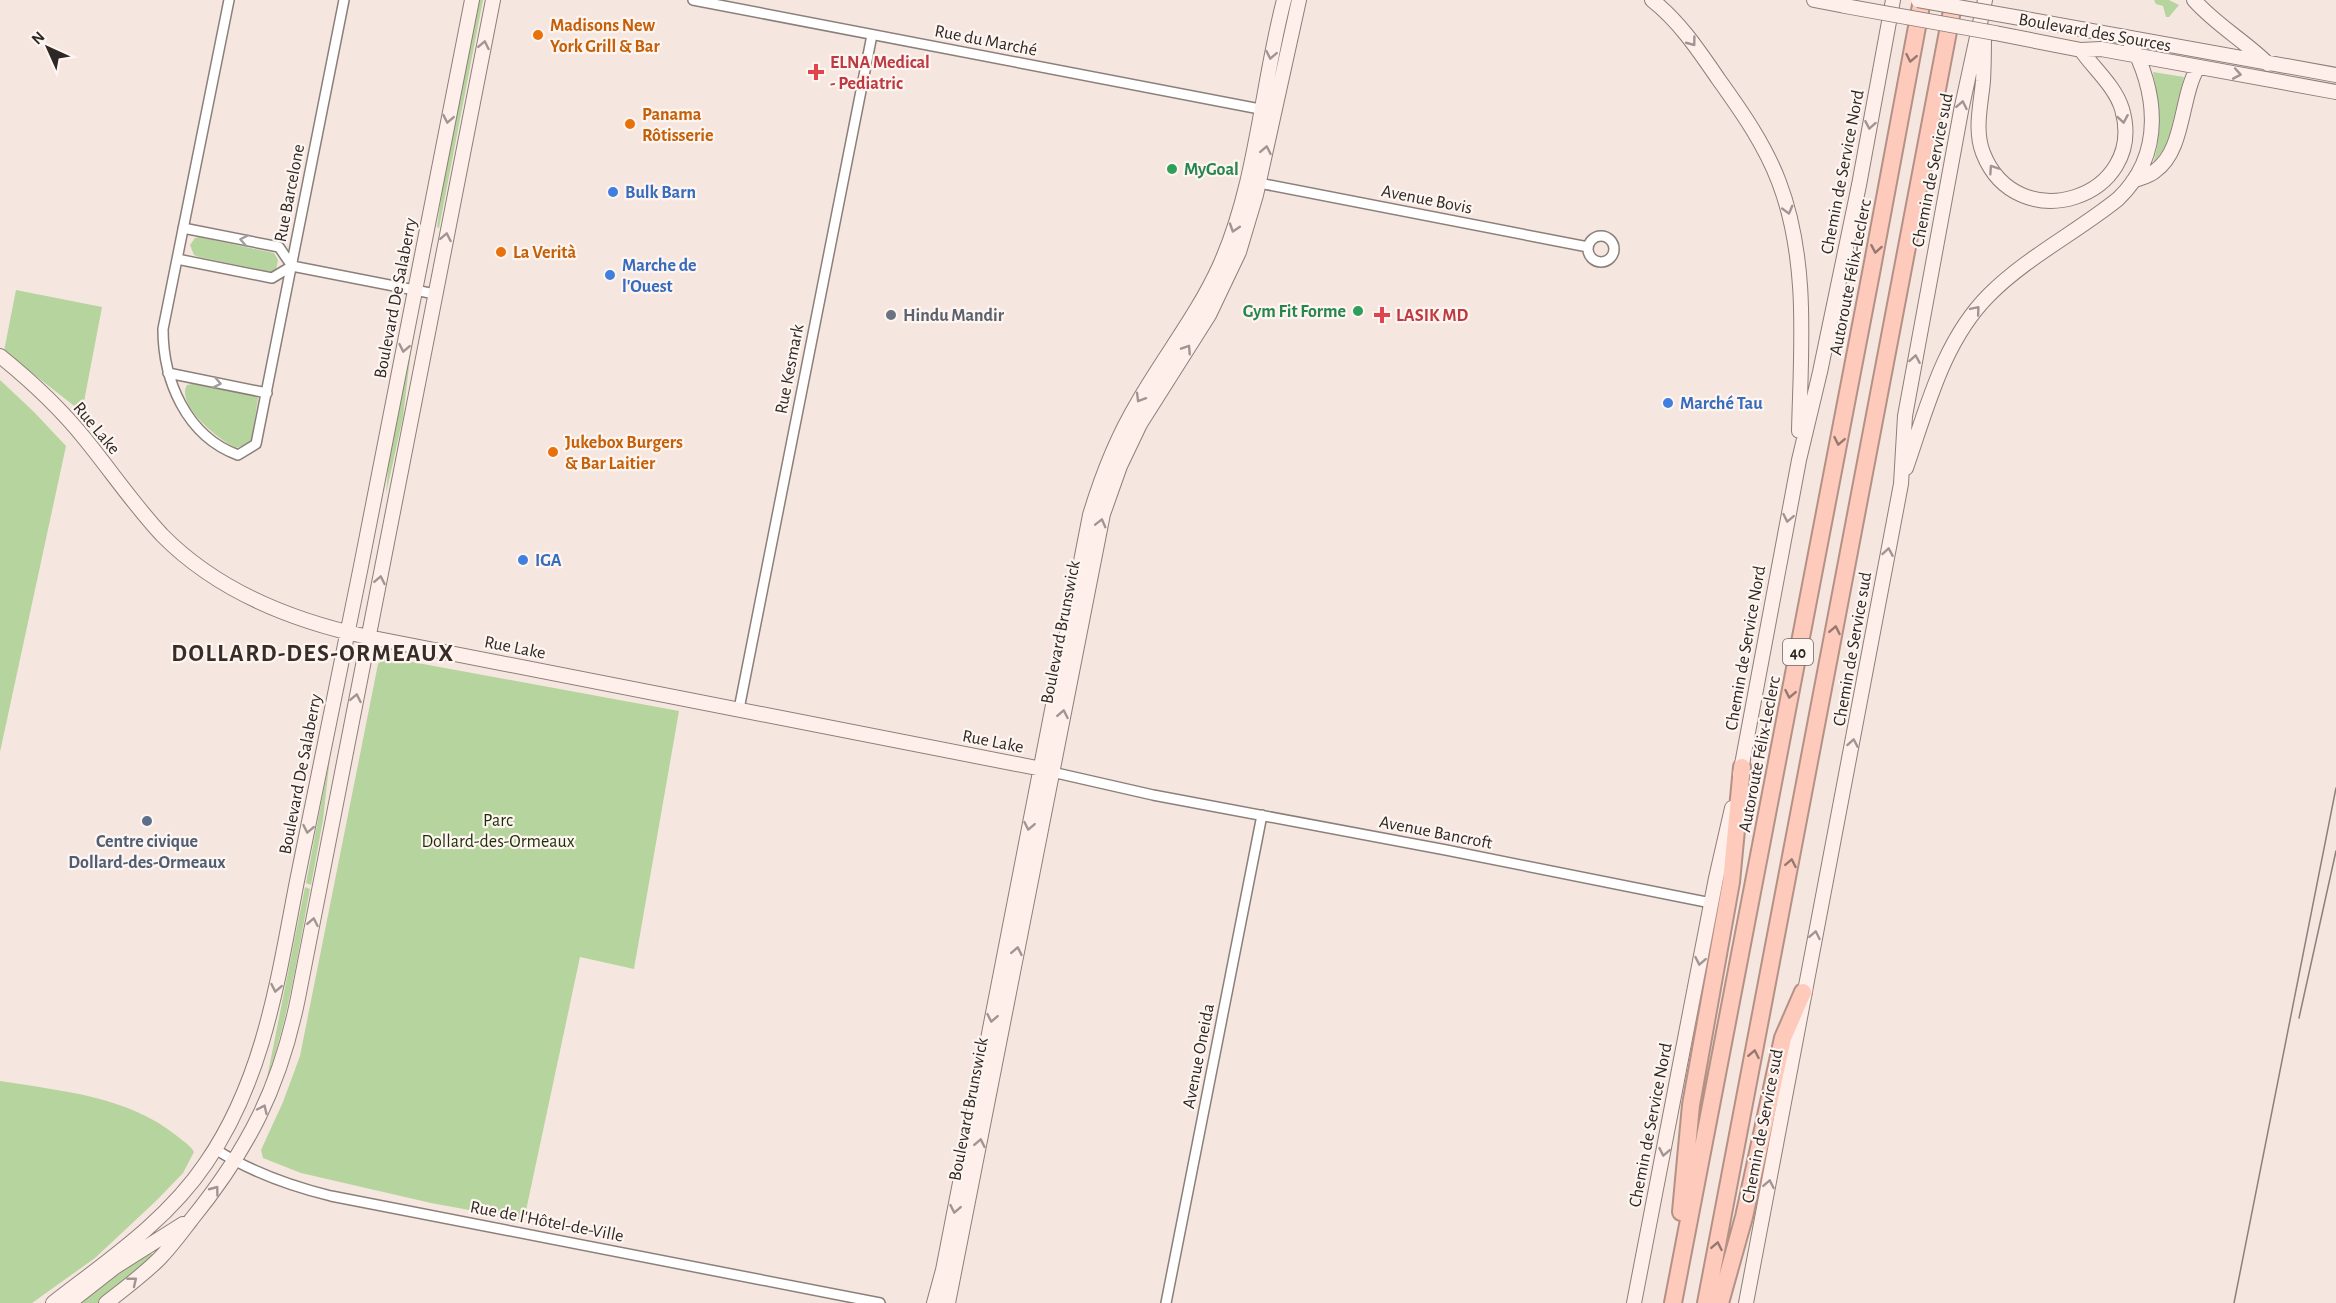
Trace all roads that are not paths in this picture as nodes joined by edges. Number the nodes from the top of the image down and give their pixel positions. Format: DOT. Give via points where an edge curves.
graph roads {
  1 [pos="229,0"];
  2 [pos="344,0"];
  3 [pos="472,0"];
  4 [pos="493,0"];
  5 [pos="693,0"];
  6 [pos="1284,0"];
  7 [pos="1299,0"];
  8 [pos="1652,0"];
  9 [pos="1814,0"];
  10 [pos="1893,0"];
  11 [pos="1920,0"];
  12 [pos="1954,0"];
  13 [pos="2194,0"];
  14 [pos="1985,2"];
  15 [pos="872,35"];
  16 [pos="2128,38"];
  17 [pos="2080,50"];
  18 [pos="2138,56"];
  19 [pos="2268,64"];
  20 [pos="2198,68"];
  21 [pos="2336,75"];
  22 [pos="2336,93"];
  23 [pos="1267,111"];
  24 [pos="2133,182"];
  25 [pos="1259,183"];
  26 [pos="183,228"];
  27 [pos="1588,247"];
  28 [pos="177,259"];
  29 [pos="291,266"];
  30 [pos="415,291"];
  31 [pos="435,294"];
  32 [pos="0,356"];
  33 [pos="168,373"];
  34 [pos="267,393"];
  35 [pos="1799,460"];
  36 [pos="1901,484"];
  37 [pos="346,633"];
  38 [pos="368,637"];
  39 [pos="739,709"];
  40 [pos="1742,767"];
  41 [pos="1046,770"];
  42 [pos="1262,815"];
  43 [pos="1711,903"];
  44 [pos="1803,992"];
  45 [pos="216,1149"];
  46 [pos="235,1161"];
  47 [pos="193,1218"];
  48 [pos="53,1303"];
  49 [pos="69,1303"];
  50 [pos="106,1303"];
  51 [pos="880,1303"];
  52 [pos="934,1303"];
  53 [pos="948,1303"];
  54 [pos="1166,1303"];
  55 [pos="1634,1303"];
  56 [pos="1673,1303"];
  57 [pos="1706,1303"];
  58 [pos="1720,1303"];
  59 [pos="1746,1303"];
  1 -- 26 [label="street, Rue Barcelone"];
  2 -- 29 [label="street, Rue Barcelone"];
  3 -- 30 [label="street, Boulevard De Salaberry, one-way"];
  31 -- 4 [label="street, one-way"];
  5 -- 15 [label="street, Rue du Marché"];
  6 -- 23 [label="street, Boulevard Brunswick, one-way"];
  7 -- 23 [label="street, Boulevard Brunswick"];
  8 -- 35 [label="street, one-way" via="1687,35 1762,143 1785,200 1800,291"];
  9 -- 17 [label="street, Boulevard des Sources, bridge"];
  10 -- 35 [label="street, Chemin de Service Nord, one-way" via="1859,185"];
  11 -- 16 [label="street, Boulevard des Sources, bridge"];
  11 -- 56 [label="highway, Autoroute Félix-Leclerc / 40, one-way"];
  57 -- 12 [label="highway, 40, one-way"];
  13 -- 19 [label="street"];
  17 -- 14 [label="street, one-way" via="2118,99 2125,128 2122,148 2111,173 2086,194 2066,201 2035,200 2000,179 1983,152 1979,131"];
  36 -- 14 [label="street, Chemin de Service sud, one-way" via="1907,405 1960,111"];
  15 -- 23 [label="street, Rue du Marché"];
  15 -- 39 [label="street, Rue Kesmark"];
  16 -- 18 [label="street"];
  16 -- 19 [label="street, Boulevard des Sources"];
  17 -- 18 [label="street, Boulevard des Sources" via="2101,49"];
  18 -- 20 [label="street, Boulevard des Sources"];
  18 -- 24 [label="street" via="2152,127 2146,159"];
  19 -- 21 [label="street, Boulevard des Sources"];
  20 -- 22 [label="street, Boulevard des Sources, one-way"];
  20 -- 24 [label="street" via="2190,81 2169,153 2155,172"];
  25 -- 23 [label="street, Boulevard Brunswick, one-way"];
  23 -- 41 [label="street, Boulevard Brunswick, one-way" via="1220,266 1133,410 1102,479 1082,552"];
  36 -- 24 [label="street, one-way" via="1944,361 1965,323 2001,284 2113,203"];
  25 -- 27 [label="street, Avenue Bovis"];
  41 -- 25 [label="street, Boulevard Brunswick, one-way" via="1112,486 1143,417 1223,287 1242,242"];
  26 -- 28 [label="street, Rue Barcelone"];
  29 -- 26 [label="street, one-way" via="279,247"];
  28 -- 29 [label="street" via="272,278"];
  28 -- 33 [label="street, Rue Barcelone" via="164,329"];
  29 -- 30 [label="street"];
  29 -- 34 [label="street, Rue Barcelone"];
  30 -- 31 [label="street"];
  30 -- 37 [label="street, Boulevard De Salaberry, one-way"];
  38 -- 31 [label="street, one-way"];
  32 -- 37 [label="street, Rue Lake" via="65,416 143,513 183,554 259,602"];
  33 -- 34 [label="street, one-way"];
  33 -- 34 [label="street, Rue Barcelone" via="190,418 207,437 238,455 256,444"];
  35 -- 40 [label="street, Chemin de Service Nord, one-way"];
  44 -- 36 [label="street, Chemin de Service sud, one-way"];
  37 -- 38 [label="street, Rue Lake"];
  37 -- 45 [label="street, Boulevard De Salaberry, one-way" via="271,1012 247,1088"];
  38 -- 39 [label="street, Rue Lake"];
  46 -- 38 [label="street, one-way" via="271,1092 289,1036"];
  39 -- 41 [label="street, Rue Lake"];
  40 -- 43 [label="street, Chemin de Service Nord"];
  40 -- 56 [label="highway" via="1731,882 1691,1105"];
  41 -- 42 [label="street, Avenue Bancroft"];
  41 -- 52 [label="street, Boulevard Brunswick, one-way"];
  53 -- 41 [label="street, Boulevard Brunswick, one-way"];
  42 -- 43 [label="street, Avenue Bancroft"];
  42 -- 54 [label="street, Avenue Oneida"];
  43 -- 55 [label="street, Chemin de Service Nord, one-way"];
  44 -- 58 [label="highway" via="1783,1038 1744,1217"];
  59 -- 44 [label="street, Chemin de Service sud, one-way"];
  45 -- 46 [label="street, Rue de l'Hôtel-de-Ville"];
  45 -- 48 [label="street, Boulevard De Salaberry" via="162,1214"];
  47 -- 46 [label="street, one-way"];
  46 -- 51 [label="street, Rue de l'Hôtel-de-Ville" via="283,1182 331,1196"];
  47 -- 49 [label="street" via="115,1267"];
  50 -- 47 [label="street, one-way" via="159,1259"];
}
